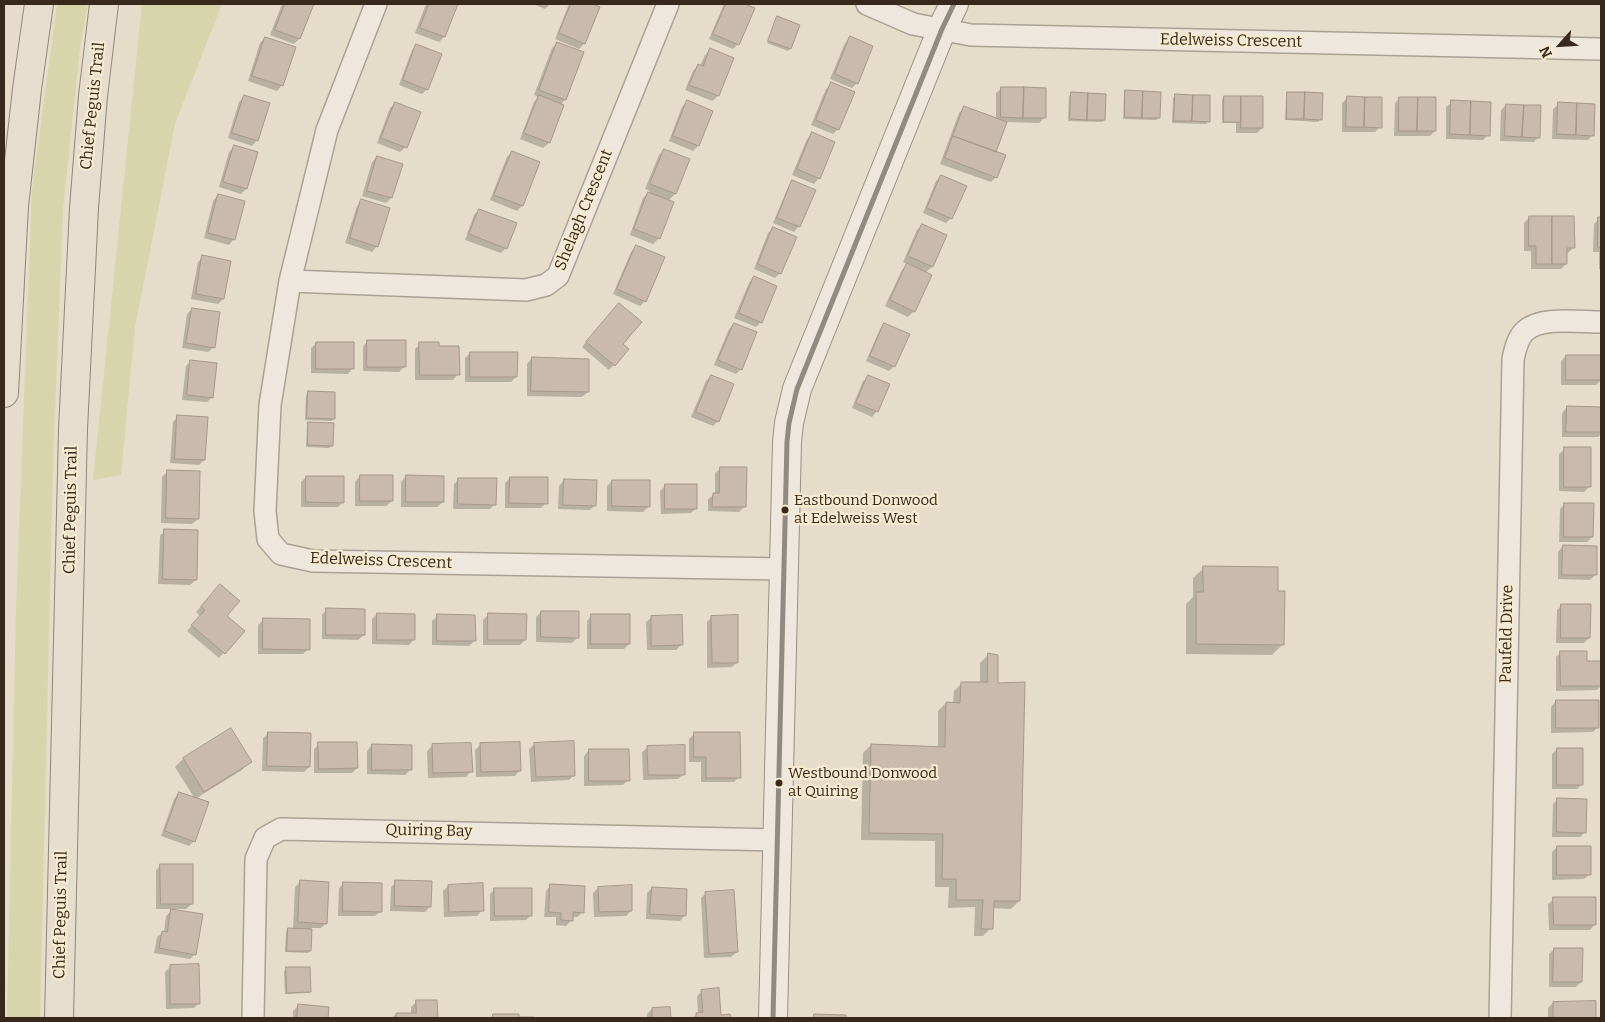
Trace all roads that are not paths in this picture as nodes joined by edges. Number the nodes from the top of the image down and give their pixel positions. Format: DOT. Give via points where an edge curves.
graph roads {
  1 [pos="39,4"];
  2 [pos="104,4"];
  3 [pos="376,4"];
  4 [pos="668,4"];
  5 [pos="867,4"];
  6 [pos="954,4"];
  7 [pos="942,28"];
  8 [pos="1601,49"];
  9 [pos="290,281"];
  10 [pos="1601,322"];
  11 [pos="4,393"];
  12 [pos="783,569"];
  13 [pos="778,840"];
  14 [pos="59,1018"];
  15 [pos="253,1018"];
  16 [pos="774,1018"];
  17 [pos="1500,1018"];
  1 -- 11 [label="main road" via="14,206"];
  2 -- 14 [label="main road, Chief Peguis Trail" via="84,208 73,419"];
  3 -- 9 [label="street, Edelweiss Crescent" via="328,130"];
  4 -- 9 [label="street, Shelagh Crescent" via="558,276 546,285 526,290"];
  5 -- 7 [label="street, Edelweiss Crescent" via="913,24"];
  6 -- 7 [label="street"];
  7 -- 8 [label="street, Edelweiss Crescent" via="971,34"];
  7 -- 12 [label="street" via="797,389 787,442"];
  9 -- 12 [label="street, Edelweiss Crescent" via="270,405 265,511 268,539 281,554 313,561"];
  10 -- 17 [label="street, Paufeld Drive" via="1539,322 1524,331 1513,359"];
  12 -- 13 [label="street"];
  13 -- 15 [label="street, Quiring Bay" via="281,829 265,838 256,859"];
  13 -- 16 [label="street"];
}
